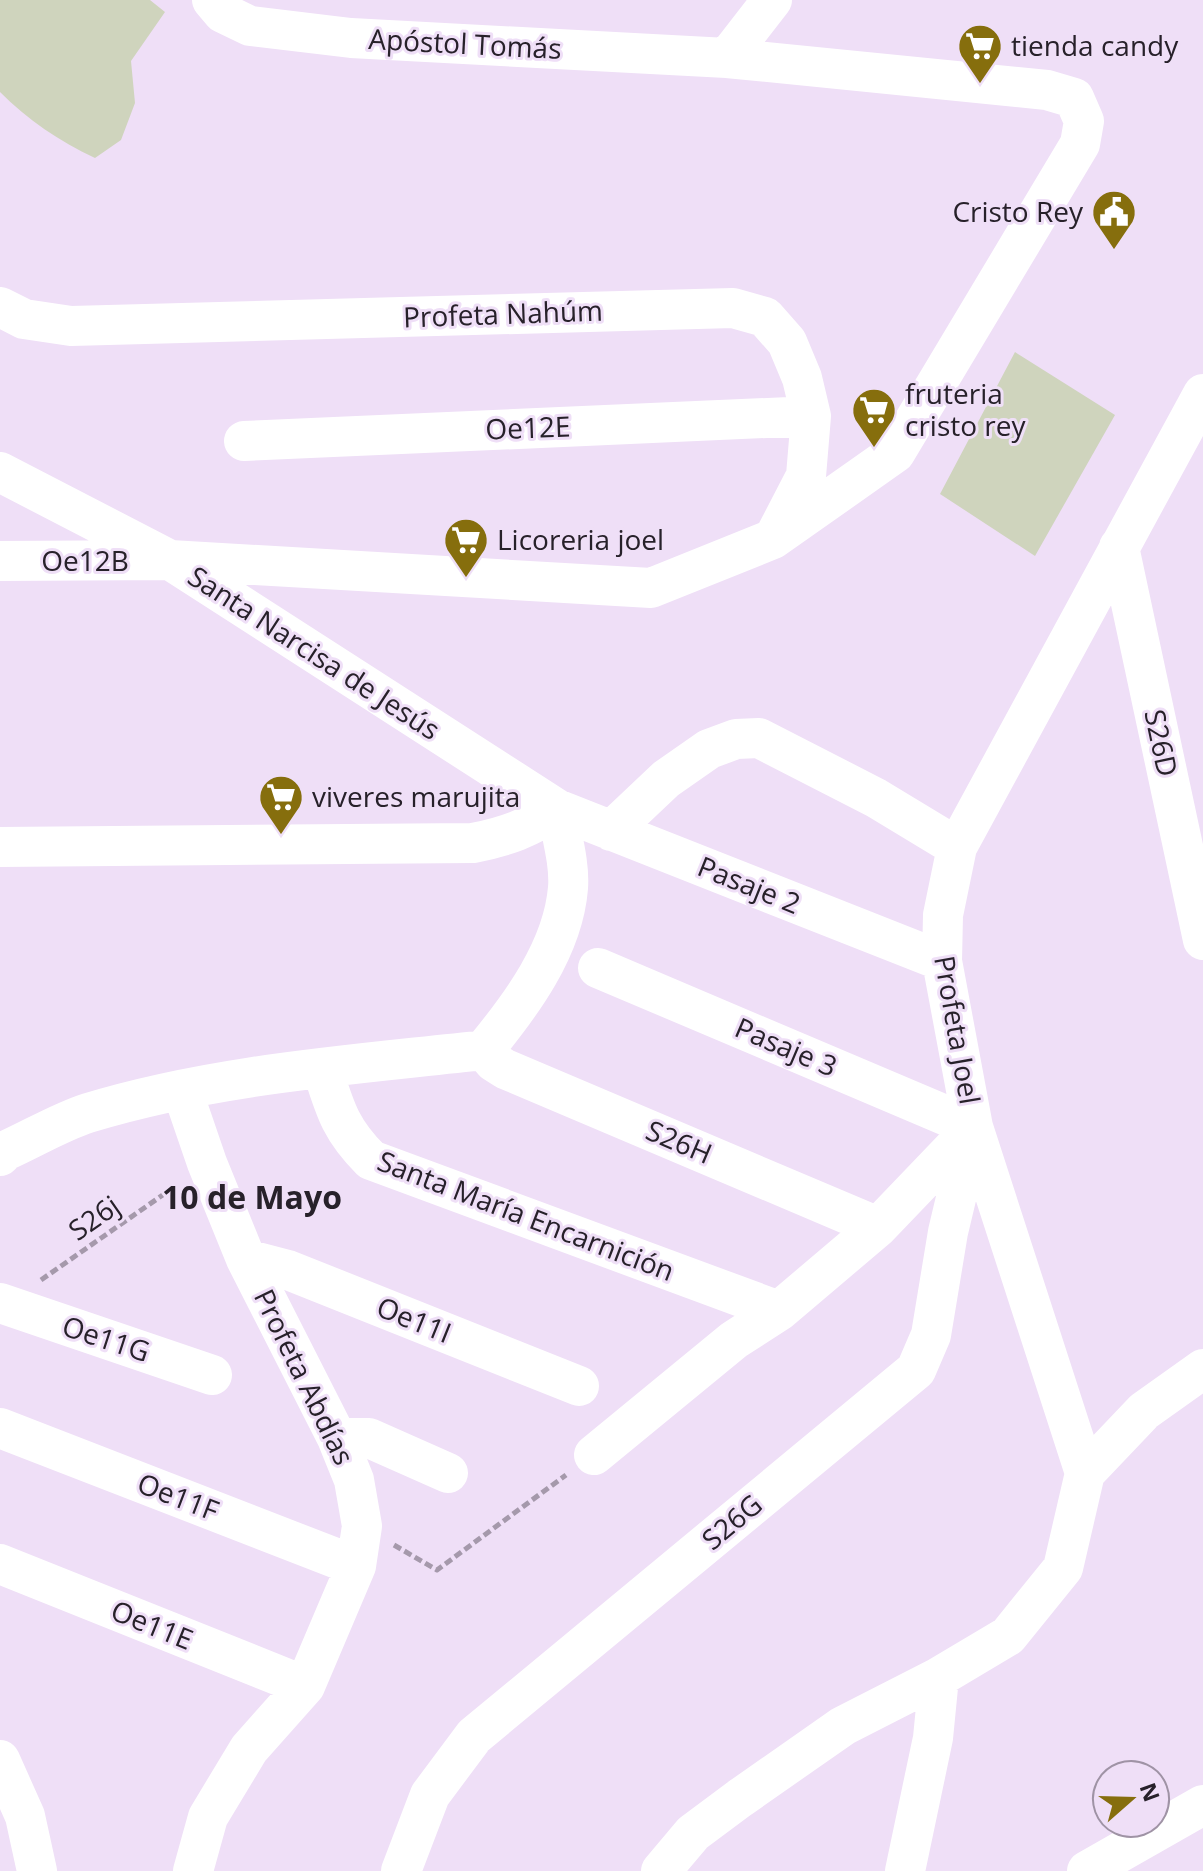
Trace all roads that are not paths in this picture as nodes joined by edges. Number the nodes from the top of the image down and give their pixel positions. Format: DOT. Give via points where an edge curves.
graph roads {
  1 [pos="212,0"];
  2 [pos="772,0"];
  3 [pos="727,58"];
  4 [pos="0,307"];
  5 [pos="1203,394"];
  6 [pos="811,416"];
  7 [pos="244,441"];
  8 [pos="0,472"];
  9 [pos="773,539"];
  10 [pos="1119,547"];
  11 [pos="170,560"];
  12 [pos="0,561"];
  13 [pos="557,809"];
  14 [pos="611,831"];
  15 [pos="0,847"];
  16 [pos="957,847"];
  17 [pos="1203,940"];
  18 [pos="942,961"];
  19 [pos="598,968"];
  20 [pos="484,1050"];
  21 [pos="322,1068"];
  22 [pos="182,1090"];
  23 [pos="973,1127"];
  24 [pos="0,1156"];
  25 [pos="878,1227"];
  26 [pos="246,1259"];
  27 [pos="2,1304"];
  28 [pos="779,1311"];
  29 [pos="1203,1369"];
  30 [pos="212,1375"];
  31 [pos="579,1386"];
  32 [pos="0,1428"];
  33 [pos="337,1438"];
  34 [pos="594,1455"];
  35 [pos="448,1473"];
  36 [pos="1085,1473"];
  37 [pos="0,1564"];
  38 [pos="356,1566"];
  39 [pos="939,1677"];
  40 [pos="305,1686"];
  41 [pos="0,1760"];
  42 [pos="1203,1805"];
  43 [pos="37,1871"];
  44 [pos="193,1871"];
  45 [pos="401,1871"];
  46 [pos="661,1871"];
  47 [pos="905,1871"];
  48 [pos="1087,1871"];
  1 -- 3 [label="street, Apóstol Tomás" via="223,13 250,26 295,32"];
  2 -- 3 [label="street"];
  3 -- 9 [label="street, Santa Narcisa de Jesús" via="1047,90 1074,98 1084,121 1080,144 895,453"];
  4 -- 6 [label="street, Profeta Nahúm" via="24,319 71,326 733,308 765,317 787,342"];
  5 -- 10 [label="street, Profeta Joel"];
  6 -- 7 [label="street, Oe12E"];
  6 -- 9 [label="street, Profeta Nahúm" via="806,476"];
  8 -- 11 [label="street"];
  9 -- 11 [label="street, Santa Narcisa de Jesús" via="651,588"];
  10 -- 16 [label="street, Profeta Joel"];
  10 -- 17 [label="street, S26D"];
  11 -- 12 [label="street, Oe12B"];
  11 -- 13 [label="street, Santa Narcisa de Jesús"];
  13 -- 14 [label="street, Pasaje 2"];
  13 -- 15 [label="street" via="507,837 473,843"];
  13 -- 20 [label="street" via="568,887 562,917 520,1006"];
  14 -- 16 [label="street" via="666,779 709,749 759,738"];
  14 -- 18 [label="street, Pasaje 2"];
  16 -- 18 [label="street, Profeta Joel" via="943,915"];
  18 -- 23 [label="street, Profeta Joel"];
  19 -- 23 [label="street, Pasaje 3"];
  20 -- 21 [label="street"];
  20 -- 25 [label="street, S26H" via="505,1069"];
  21 -- 22 [label="street"];
  21 -- 28 [label="street, Santa María Encarnición" via="338,1119 371,1160"];
  22 -- 24 [label="street" via="86,1114"];
  22 -- 26 [label="street, Profeta Abdías"];
  23 -- 25 [label="street"];
  23 -- 36 [label="street, Profeta Joel"];
  23 -- 45 [label="street, S26G" via="931,1335 916,1370 474,1736 430,1795"];
  25 -- 28 [label="street"];
  26 -- 31 [label="street, Oe11I" via="288,1270"];
  26 -- 33 [label="street, Profeta Abdías"];
  27 -- 30 [label="street, Oe11G"];
  28 -- 34 [label="street" via="734,1340"];
  29 -- 36 [label="street" via="1144,1411"];
  32 -- 38 [label="street, Oe11F"];
  33 -- 35 [label="street" via="369,1438"];
  33 -- 38 [label="street, Profeta Abdías" via="354,1480 362,1526"];
  36 -- 39 [label="street" via="1063,1568 1008,1636"];
  37 -- 40 [label="street, Oe11E"];
  38 -- 40 [label="street, Profeta Abdías"];
  39 -- 46 [label="street" via="843,1726 693,1833"];
  39 -- 47 [label="street" via="933,1738"];
  40 -- 44 [label="street, Profeta Abdías" via="249,1749 208,1817"];
  41 -- 43 [label="street" via="25,1816"];
  42 -- 48 [label="street"];
}
